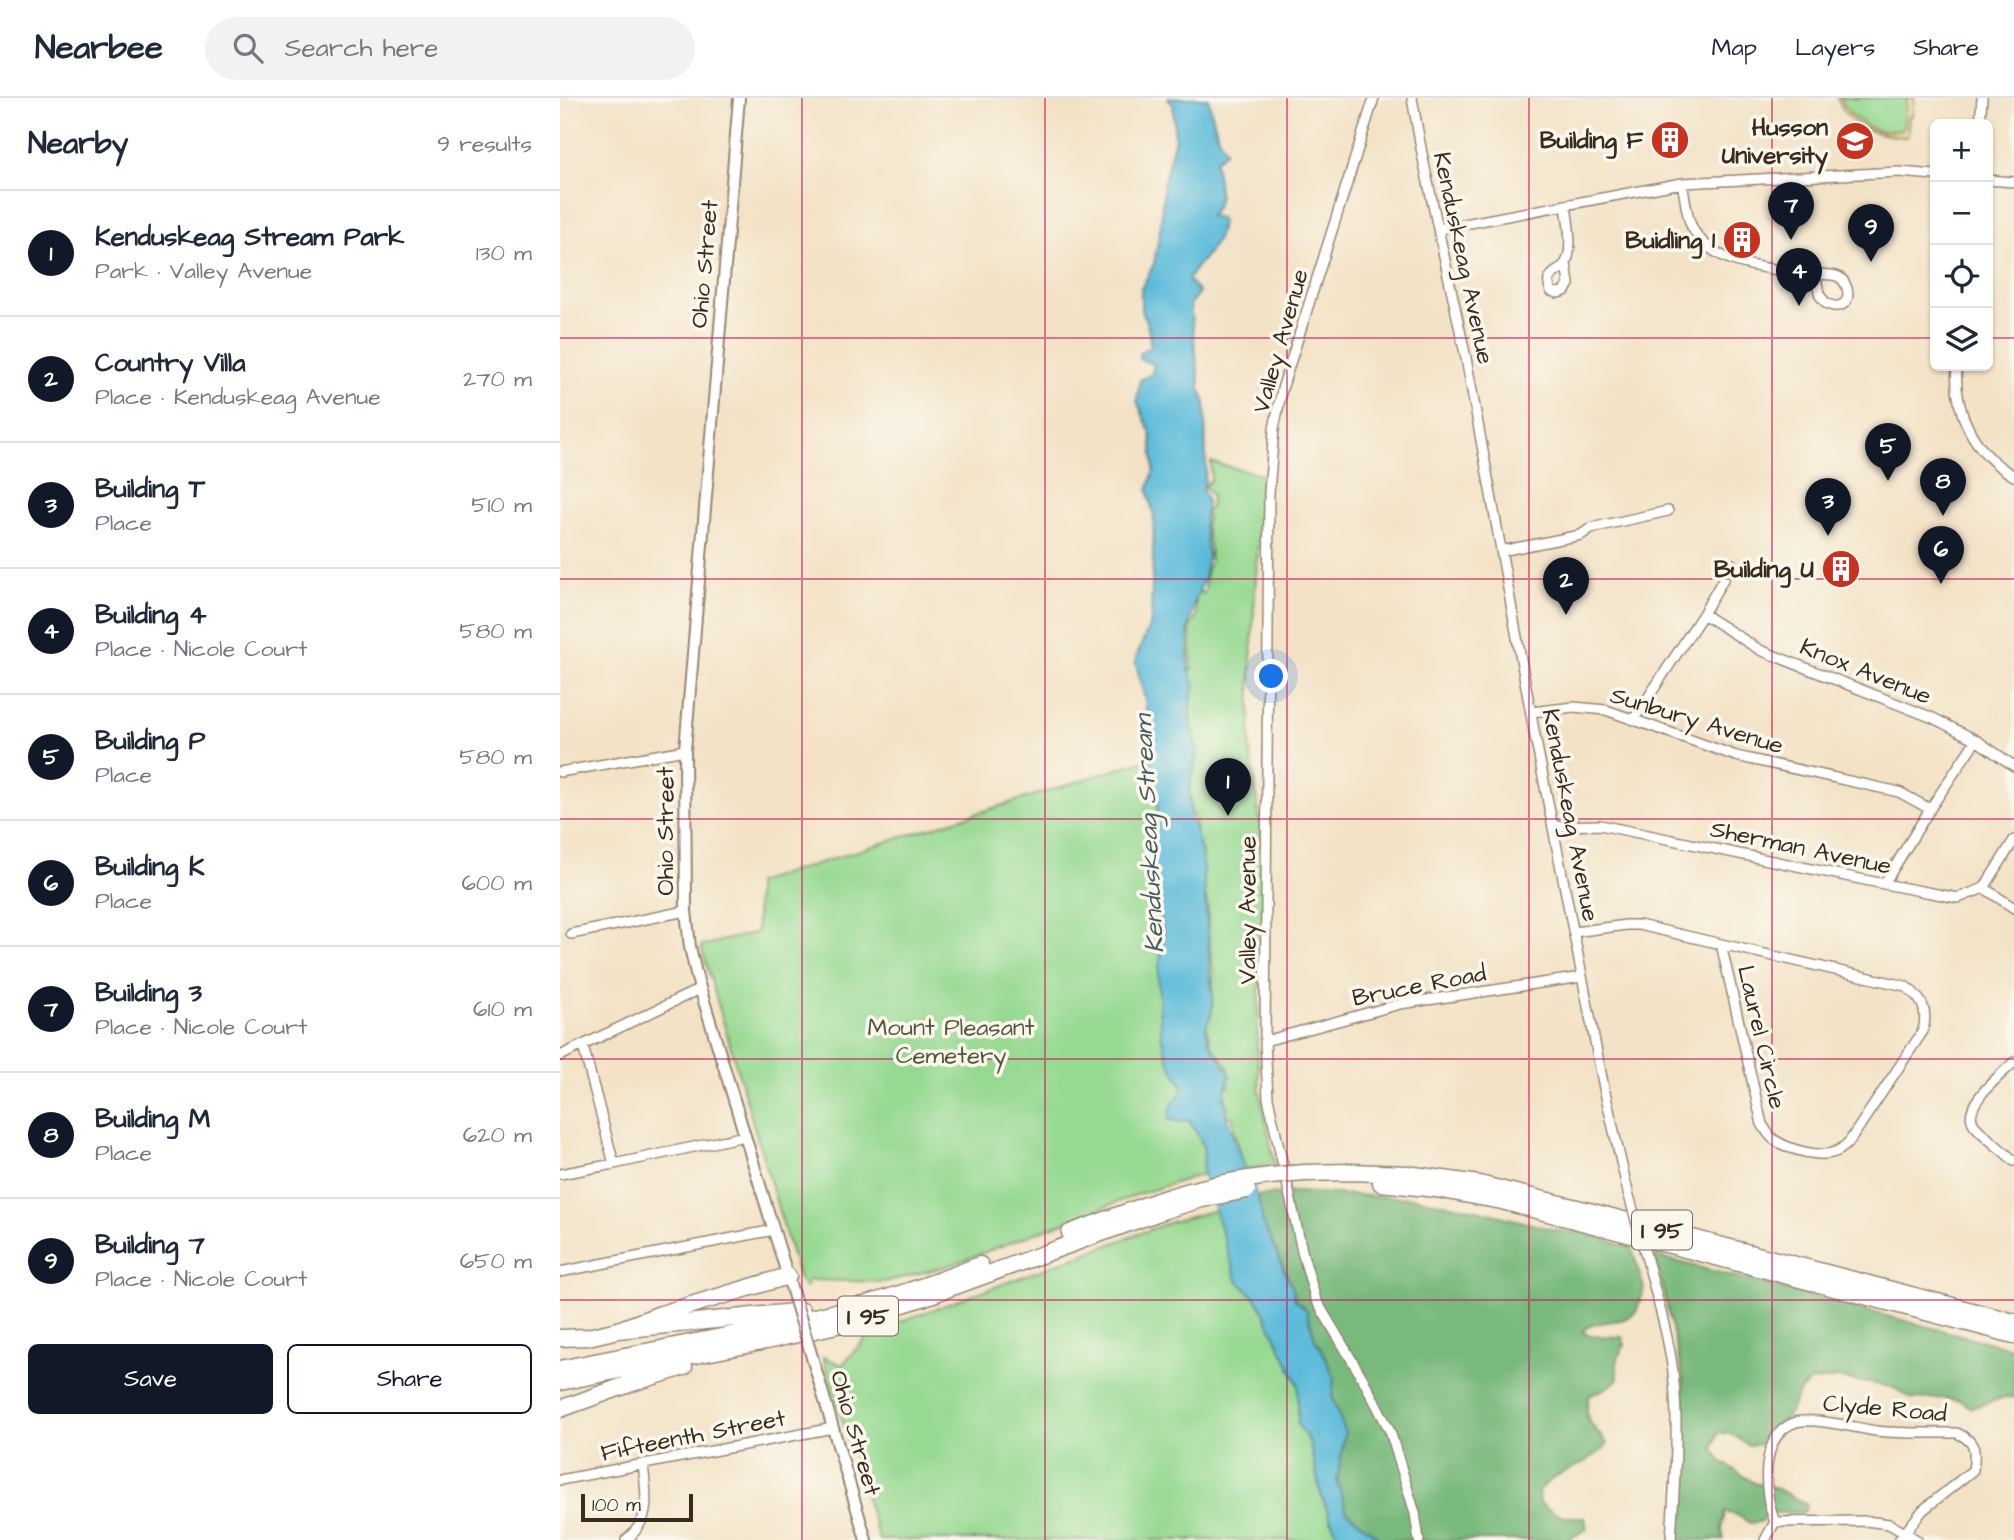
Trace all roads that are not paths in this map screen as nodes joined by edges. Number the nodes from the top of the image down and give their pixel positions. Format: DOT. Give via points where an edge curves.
graph roads {
  1 [pos="739,98"];
  2 [pos="1374,98"];
  3 [pos="1412,98"];
  4 [pos="1982,98"];
  5 [pos="1980,119"];
  6 [pos="1930,175"];
  7 [pos="1993,180"];
  8 [pos="2014,182"];
  9 [pos="1682,183"];
  10 [pos="1566,206"];
  11 [pos="1438,229"];
  12 [pos="1566,263"];
  13 [pos="1815,275"];
  14 [pos="1957,371"];
  15 [pos="2014,476"];
  16 [pos="1668,510"];
  17 [pos="1502,551"];
  18 [pos="1732,564"];
  19 [pos="1703,614"];
  20 [pos="1531,712"];
  21 [pos="1634,719"];
  22 [pos="1976,740"];
  23 [pos="685,750"];
  24 [pos="2014,766"];
  25 [pos="560,772"];
  26 [pos="1930,809"];
  27 [pos="1553,826"];
  28 [pos="2014,840"];
  29 [pos="1884,884"];
  30 [pos="1984,888"];
  31 [pos="2014,908"];
  32 [pos="686,911"];
  33 [pos="1574,932"];
  34 [pos="571,934"];
  35 [pos="1721,944"];
  36 [pos="1583,977"];
  37 [pos="701,989"];
  38 [pos="1265,1041"];
  39 [pos="583,1046"];
  40 [pos="560,1056"];
  41 [pos="2014,1062"];
  42 [pos="745,1136"];
  43 [pos="2014,1161"];
  44 [pos="614,1164"];
  45 [pos="560,1174"];
  46 [pos="1307,1179"];
  47 [pos="1162,1205"];
  48 [pos="774,1230"];
  49 [pos="560,1272"];
  50 [pos="788,1276"];
  51 [pos="918,1288"];
  52 [pos="2014,1322"];
  53 [pos="618,1330"];
  54 [pos="2014,1335"];
  55 [pos="588,1337"];
  56 [pos="560,1338"];
  57 [pos="771,1340"];
  58 [pos="560,1347"];
  59 [pos="560,1368"];
  60 [pos="560,1382"];
  61 [pos="560,1409"];
  62 [pos="833,1428"];
  63 [pos="643,1464"];
  64 [pos="560,1480"];
  65 [pos="1775,1522"];
  66 [pos="1902,1536"];
  67 [pos="626,1540"];
  68 [pos="866,1540"];
  69 [pos="1419,1540"];
  70 [pos="1671,1540"];
  71 [pos="1765,1540"];
  72 [pos="1917,1540"];
  1 -- 23 [label="street, Ohio Street"];
  2 -- 38 [label="street, Valley Avenue" via="1282,389 1274,429 1269,492"];
  3 -- 11 [label="street, Kenduskeag Avenue"];
  4 -- 5 [label="street"];
  6 -- 9 [label="street" via="1899,172"];
  7 -- 8 [label="street"];
  9 -- 10 [label="street"];
  9 -- 13 [label="street" via="1691,225 1702,241 1741,264"];
  10 -- 11 [label="street"];
  10 -- 12 [label="street"];
  11 -- 17 [label="street, Kenduskeag Avenue"];
  14 -- 15 [label="street" via="1956,388 1966,424 1981,450"];
  16 -- 17 [label="street"];
  17 -- 20 [label="street, Kenduskeag Avenue"];
  18 -- 19 [label="street"];
  19 -- 21 [label="street"];
  19 -- 22 [label="street, Knox Avenue" via="1760,650 1933,718"];
  20 -- 21 [label="street, Sunbury Avenue" via="1583,707"];
  20 -- 27 [label="street, Kenduskeag Avenue"];
  21 -- 26 [label="street, Sunbury Avenue" via="1736,756 1899,792"];
  22 -- 24 [label="street, Knox Avenue"];
  22 -- 26 [label="street"];
  23 -- 25 [label="street"];
  23 -- 32 [label="street, Ohio Street"];
  26 -- 29 [label="street"];
  27 -- 29 [label="street, Sherman Avenue" via="1600,825"];
  27 -- 33 [label="street, Kenduskeag Avenue"];
  28 -- 30 [label="street"];
  29 -- 30 [label="street, Sherman Avenue" via="1958,898"];
  30 -- 31 [label="street"];
  32 -- 34 [label="street"];
  32 -- 37 [label="street, Ohio Street"];
  33 -- 35 [label="street, Laurel Circle" via="1639,925"];
  33 -- 36 [label="street, Kenduskeag Avenue"];
  35 -- 35 [label="street, Laurel Circle" via="1905,986 1923,1005 1923,1031 1849,1142 1839,1150 1810,1153 1776,1141 1762,1124"];
  36 -- 38 [label="street, Bruce Road" via="1400,1004"];
  36 -- 70 [label="street, Kenduskeag Avenue, bridge" via="1607,1105 1668,1342 1676,1456"];
  37 -- 39 [label="street"];
  37 -- 42 [label="street, Ohio Street"];
  38 -- 69 [label="street, Valley Avenue" via="1268,1098 1316,1300 1390,1431"];
  39 -- 40 [label="street"];
  39 -- 44 [label="street"];
  41 -- 43 [label="street" via="1970,1112 1973,1124"];
  42 -- 44 [label="street"];
  42 -- 48 [label="street, Ohio Street"];
  44 -- 45 [label="street"];
  46 -- 47 [label="highway, I 95, bridge"];
  46 -- 52 [label="highway, I 95" via="1357,1172 1479,1184"];
  46 -- 54 [label="highway, I 95" via="1462,1192"];
  47 -- 51 [label="highway, I 95"];
  47 -- 57 [label="highway, I 95" via="895,1307"];
  48 -- 49 [label="street"];
  48 -- 50 [label="street, Ohio Street"];
  50 -- 53 [label="highway"];
  50 -- 62 [label="street, Ohio Street, bridge"];
  51 -- 53 [label="highway" via="823,1309"];
  51 -- 59 [label="highway, I 95" via="800,1320"];
  53 -- 55 [label="highway"];
  55 -- 56 [label="highway"];
  55 -- 58 [label="highway"];
  57 -- 60 [label="highway, I 95"];
  57 -- 61 [label="highway"];
  62 -- 63 [label="street, Fifteenth Street"];
  62 -- 68 [label="street, Ohio Street"];
  63 -- 64 [label="street, Fifteenth Street"];
  63 -- 67 [label="street" via="646,1510 640,1527"];
  65 -- 66 [label="street" via="1866,1521 1889,1524"];
  65 -- 66 [label="street, Clyde Road" via="1769,1507 1767,1460 1773,1442 1796,1422 1957,1433 1969,1439 1974,1447 1973,1469 1923,1510"];
  65 -- 71 [label="street"];
  66 -- 72 [label="street"];
}
